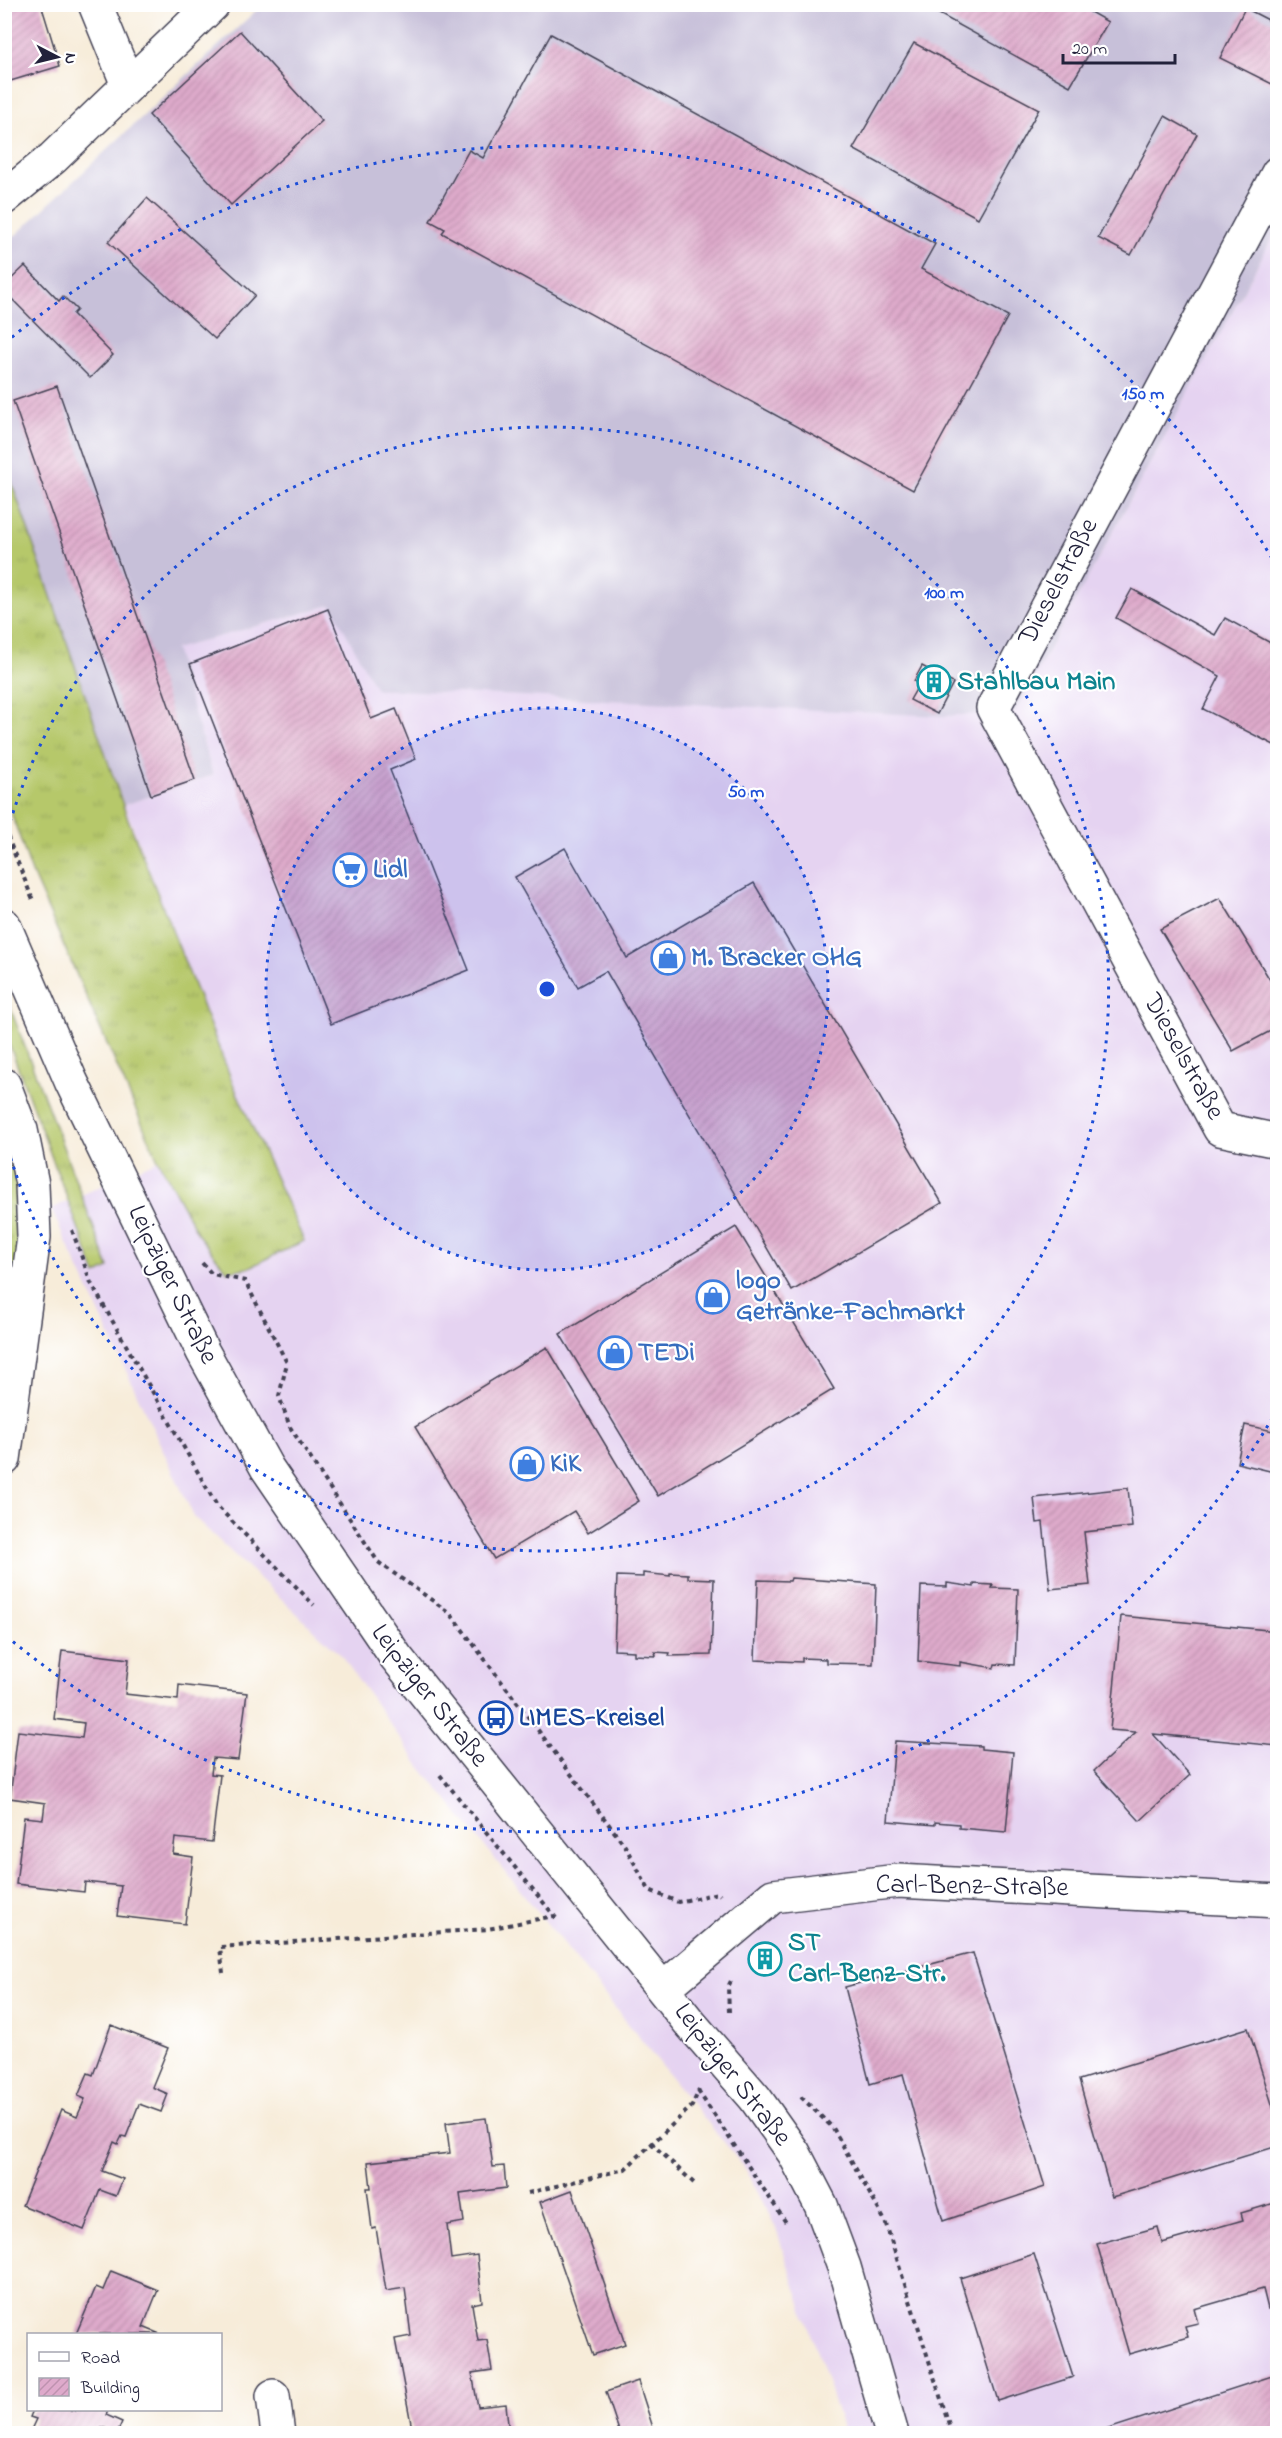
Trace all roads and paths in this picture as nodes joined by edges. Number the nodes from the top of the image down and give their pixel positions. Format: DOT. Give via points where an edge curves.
graph roads {
  1 [pos="95,4"];
  2 [pos="213,4"];
  3 [pos="128,85"];
  4 [pos="1278,174"];
  5 [pos="4,198"];
  6 [pos="4,828"];
  7 [pos="34,904"];
  8 [pos="4,925"];
  9 [pos="4,1085"];
  10 [pos="1278,1141"];
  11 [pos="197,1257"];
  12 [pos="4,1459"];
  13 [pos="1278,1900"];
  14 [pos="554,1916"];
  15 [pos="744,1920"];
  16 [pos="223,1973"];
  17 [pos="732,1979"];
  18 [pos="664,1988"];
  19 [pos="729,2014"];
  20 [pos="793,2089"];
  21 [pos="698,2091"];
  22 [pos="651,2143"];
  23 [pos="696,2185"];
  24 [pos="528,2193"];
  25 [pos="273,2396"];
  26 [pos="278,2433"];
  27 [pos="892,2433"];
  28 [pos="952,2433"];
  1 -- 3 [label="street"];
  2 -- 3 [label="street"];
  3 -- 5 [label="street" via="53,158"];
  4 -- 10 [label="street, Dieselstraße" via="993,708 1220,1129"];
  6 -- 7 [label="path"];
  8 -- 18 [label="street, Leipziger Straße" via="71,1081 203,1352 267,1468 396,1657"];
  9 -- 12 [label="street" via="21,1130 32,1184 33,1238"];
  11 -- 15 [label="path" via="212,1274 245,1281 287,1363 279,1396 290,1427 378,1562 450,1613 625,1846 649,1890 678,1902 718,1893"];
  13 -- 15 [label="street, Carl-Benz-Straße" via="898,1881 773,1896"];
  14 -- 16 [label="path" via="488,1929 220,1947"];
  15 -- 18 [label="street, Carl-Benz-Straße"];
  17 -- 19 [label="path" via="728,1987"];
  18 -- 27 [label="street, Leipziger Straße" via="755,2098 794,2153 821,2205 844,2267"];
  20 -- 28 [label="path" via="833,2128 885,2221"];
  21 -- 22 [label="path" via="692,2106"];
  22 -- 23 [label="path"];
  22 -- 24 [label="path" via="625,2169"];
  25 -- 26 [label="street"];
}
